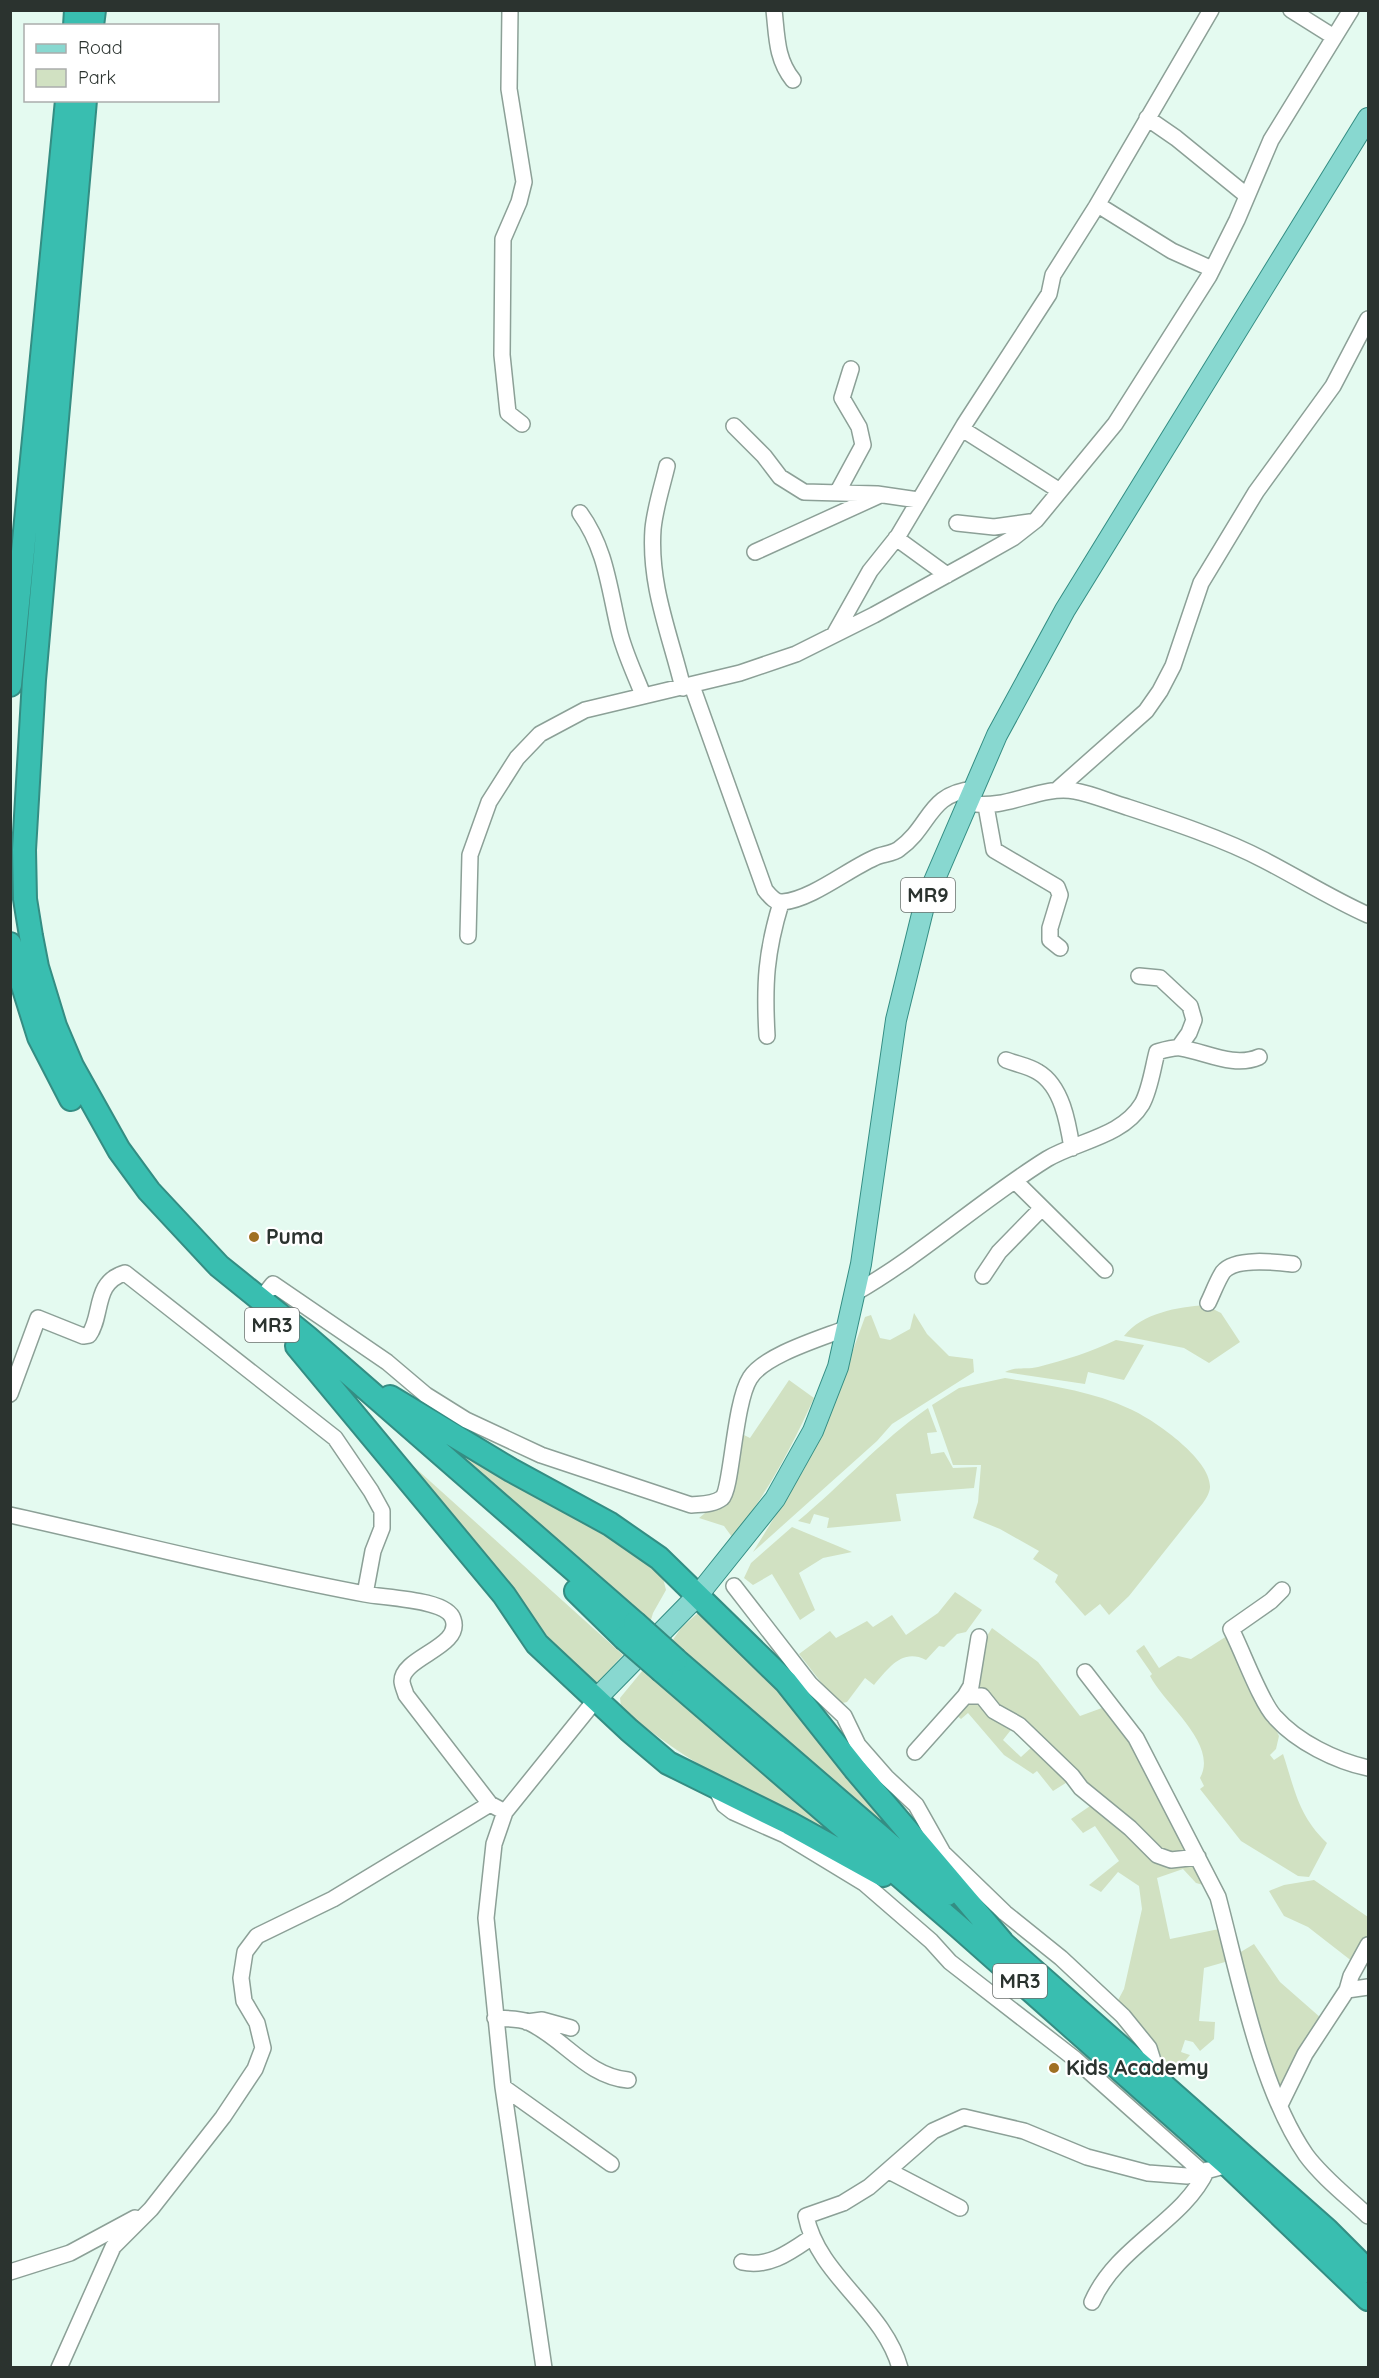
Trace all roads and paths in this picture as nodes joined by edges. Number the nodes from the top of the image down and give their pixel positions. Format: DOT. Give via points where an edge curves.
graph roads {
  1 [pos="510,10"];
  2 [pos="774,10"];
  3 [pos="1211,10"];
  4 [pos="1291,10"];
  5 [pos="1350,10"];
  6 [pos="1334,37"];
  7 [pos="793,80"];
  8 [pos="67,102"];
  9 [pos="85,102"];
  10 [pos="1147,118"];
  11 [pos="1368,118"];
  12 [pos="1246,195"];
  13 [pos="1098,205"];
  14 [pos="1212,269"];
  15 [pos="1368,319"];
  16 [pos="851,369"];
  17 [pos="522,424"];
  18 [pos="734,426"];
  19 [pos="962,429"];
  20 [pos="667,466"];
  21 [pos="1060,490"];
  22 [pos="837,493"];
  23 [pos="881,495"];
  24 [pos="918,501"];
  25 [pos="580,513"];
  26 [pos="1036,520"];
  27 [pos="957,523"];
  28 [pos="896,538"];
  29 [pos="755,552"];
  30 [pos="947,575"];
  31 [pos="834,635"];
  32 [pos="10,685"];
  33 [pos="687,687"];
  34 [pos="643,695"];
  35 [pos="1058,789"];
  36 [pos="976,799"];
  37 [pos="781,903"];
  38 [pos="1368,915"];
  39 [pos="468,936"];
  40 [pos="10,944"];
  41 [pos="1060,948"];
  42 [pos="1139,976"];
  43 [pos="767,1036"];
  44 [pos="1179,1047"];
  45 [pos="1259,1057"];
  46 [pos="1006,1060"];
  47 [pos="1072,1148"];
  48 [pos="1016,1182"];
  49 [pos="1041,1209"];
  50 [pos="1293,1264"];
  51 [pos="1105,1270"];
  52 [pos="983,1276"];
  53 [pos="855,1293"];
  54 [pos="260,1300"];
  55 [pos="1208,1303"];
  56 [pos="319,1316"];
  57 [pos="847,1328"];
  58 [pos="302,1342"];
  59 [pos="10,1394"];
  60 [pos="10,1515"];
  61 [pos="734,1586"];
  62 [pos="1282,1590"];
  63 [pos="365,1594"];
  64 [pos="699,1594"];
  65 [pos="978,1637"];
  66 [pos="669,1666"];
  67 [pos="1085,1672"];
  68 [pos="965,1696"];
  69 [pos="597,1698"];
  70 [pos="915,1752"];
  71 [pos="1368,1768"];
  72 [pos="713,1785"];
  73 [pos="490,1804"];
  74 [pos="505,1812"];
  75 [pos="1198,1857"];
  76 [pos="958,1927"];
  77 [pos="1002,1942"];
  78 [pos="1368,1945"];
  79 [pos="1368,1987"];
  80 [pos="1347,1990"];
  81 [pos="495,2018"];
  82 [pos="527,2022"];
  83 [pos="571,2028"];
  84 [pos="628,2080"];
  85 [pos="1160,2082"];
  86 [pos="503,2087"];
  87 [pos="1280,2105"];
  88 [pos="611,2164"];
  89 [pos="1212,2169"];
  90 [pos="889,2171"];
  91 [pos="960,2208"];
  92 [pos="151,2209"];
  93 [pos="1368,2216"];
  94 [pos="812,2237"];
  95 [pos="742,2262"];
  96 [pos="1368,2271"];
  97 [pos="10,2272"];
  98 [pos="1368,2300"];
  99 [pos="1092,2302"];
  100 [pos="902,2366"];
  101 [pos="59,2367"];
  102 [pos="544,2367"];
  1 -- 17 [label="street" via="509,89 524,182 503,239 502,355 508,413"];
  2 -- 7 [label="street" via="778,52 783,69"];
  3 -- 10 [label="street"];
  4 -- 6 [label="street"];
  5 -- 6 [label="street"];
  6 -- 12 [label="street" via="1270,141"];
  8 -- 32 [label="highway"];
  9 -- 54 [label="highway, MR3" via="32,716 25,899 45,995 72,1066 94,1109 149,1191 219,1266"];
  10 -- 12 [label="street"];
  10 -- 13 [label="street"];
  11 -- 36 [label="main road, MR9" via="1065,610 997,735"];
  12 -- 14 [label="street"];
  13 -- 14 [label="street" via="1172,251"];
  13 -- 19 [label="street" via="1053,275 1049,294"];
  14 -- 21 [label="street" via="1115,424"];
  15 -- 35 [label="street" via="1334,386 1256,492 1201,583 1173,666 1160,691 1146,711"];
  16 -- 22 [label="street" via="842,398 859,427 862,445"];
  18 -- 22 [label="street" via="788,484 804,492"];
  19 -- 21 [label="street"];
  19 -- 24 [label="street"];
  20 -- 33 [label="street" via="656,509 652,551 659,608"];
  21 -- 26 [label="street"];
  22 -- 23 [label="street"];
  23 -- 24 [label="street"];
  23 -- 29 [label="street"];
  24 -- 28 [label="street"];
  25 -- 34 [label="street" via="598,543 619,632"];
  26 -- 27 [label="street" via="994,527"];
  26 -- 30 [label="street" via="1013,538"];
  28 -- 30 [label="street"];
  28 -- 31 [label="street" via="870,571"];
  30 -- 31 [label="street"];
  31 -- 33 [label="street" via="796,654"];
  33 -- 34 [label="street"];
  33 -- 37 [label="street" via="765,890"];
  34 -- 39 [label="street" via="585,710 540,734 517,758 489,802 470,855"];
  35 -- 36 [label="street" via="1014,802"];
  35 -- 38 [label="street" via="1077,791 1154,816 1262,859"];
  36 -- 37 [label="street" via="955,791 944,797 917,834 897,852 873,858"];
  36 -- 41 [label="street" via="994,850 1057,887 1060,895 1050,940"];
  36 -- 53 [label="main road, MR9" via="925,902 896,1020"];
  37 -- 43 [label="street" via="770,941 764,987"];
  40 -- 58 [label="highway, MR3" via="39,1037 105,1156 138,1200 211,1274"];
  42 -- 44 [label="street" via="1160,978 1190,1006 1194,1020"];
  44 -- 45 [label="street" via="1198,1054 1248,1061"];
  44 -- 47 [label="street" via="1157,1052 1142,1104 1125,1121"];
  46 -- 47 [label="street" via="1039,1072 1056,1092"];
  47 -- 48 [label="street" via="1049,1158"];
  48 -- 49 [label="street"];
  48 -- 53 [label="street" via="888,1274"];
  49 -- 51 [label="street"];
  49 -- 52 [label="street" via="999,1252"];
  50 -- 55 [label="street" via="1272,1261 1230,1266"];
  53 -- 57 [label="main road, MR9"];
  54 -- 56 [label="street" via="273,1284"];
  54 -- 58 [label="highway, MR3"];
  56 -- 57 [label="street" via="466,1420 541,1455 691,1505 714,1503 729,1486 742,1396 750,1377 764,1364"];
  56 -- 58 [label="street"];
  57 -- 64 [label="main road, MR9" via="838,1367 807,1440 775,1499"];
  58 -- 64 [label="highway" via="511,1470 610,1524 659,1558"];
  58 -- 66 [label="highway, MR3, bridge"];
  58 -- 69 [label="highway" via="497,1586 537,1644"];
  59 -- 63 [label="street" via="38,1318 89,1335 100,1295 125,1273 335,1438 382,1511 382,1528"];
  60 -- 63 [label="street"];
  61 -- 85 [label="street" via="810,1684 844,1716 858,1745 916,1805 943,1853 1123,2016 1149,2048"];
  62 -- 71 [label="street" via="1231,1629 1265,1702 1274,1716 1299,1737"];
  63 -- 73 [label="street" via="440,1605 453,1616 451,1637 407,1669 402,1680 406,1695"];
  64 -- 69 [label="main road, MR9"];
  64 -- 77 [label="highway" via="786,1682"];
  65 -- 68 [label="street" via="971,1686"];
  66 -- 76 [label="highway, MR3"];
  66 -- 77 [label="highway, MR3"];
  67 -- 75 [label="street" via="1136,1738"];
  68 -- 70 [label="street"];
  68 -- 75 [label="street" via="981,1696 994,1711 1019,1725 1081,1788 1157,1855 1171,1860"];
  69 -- 72 [label="highway" via="668,1763"];
  69 -- 74 [label="street"];
  72 -- 76 [label="highway" via="878,1871"];
  72 -- 89 [label="street" via="732,1812 785,1835 864,1883 950,1962"];
  73 -- 74 [label="street"];
  73 -- 92 [label="street" via="333,1899 257,1936 244,1952 240,1978 244,2001 257,2023 263,2048 259,2059 223,2117"];
  74 -- 81 [label="street" via="494,1844 486,1918"];
  75 -- 87 [label="street" via="1218,1897"];
  76 -- 89 [label="highway, MR3"];
  77 -- 85 [label="highway, MR3"];
  78 -- 80 [label="street"];
  79 -- 80 [label="street"];
  80 -- 87 [label="street" via="1305,2054"];
  81 -- 82 [label="street"];
  81 -- 86 [label="street"];
  82 -- 83 [label="street" via="542,2020"];
  82 -- 84 [label="street" via="597,2070 615,2079"];
  85 -- 96 [label="highway, MR3"];
  86 -- 88 [label="street"];
  86 -- 102 [label="street"];
  87 -- 93 [label="street" via="1307,2156"];
  89 -- 90 [label="street" via="1187,2176 1148,2173 1088,2157 1024,2131 964,2117 933,2131"];
  89 -- 98 [label="highway, MR3"];
  89 -- 99 [label="street" via="1193,2193 1119,2261"];
  90 -- 91 [label="street"];
  90 -- 94 [label="street" via="843,2203 806,2216"];
  92 -- 97 [label="street" via="70,2253"];
  92 -- 101 [label="street" via="112,2247"];
  94 -- 95 [label="street" via="769,2262"];
  94 -- 100 [label="street" via="870,2314"];
}
